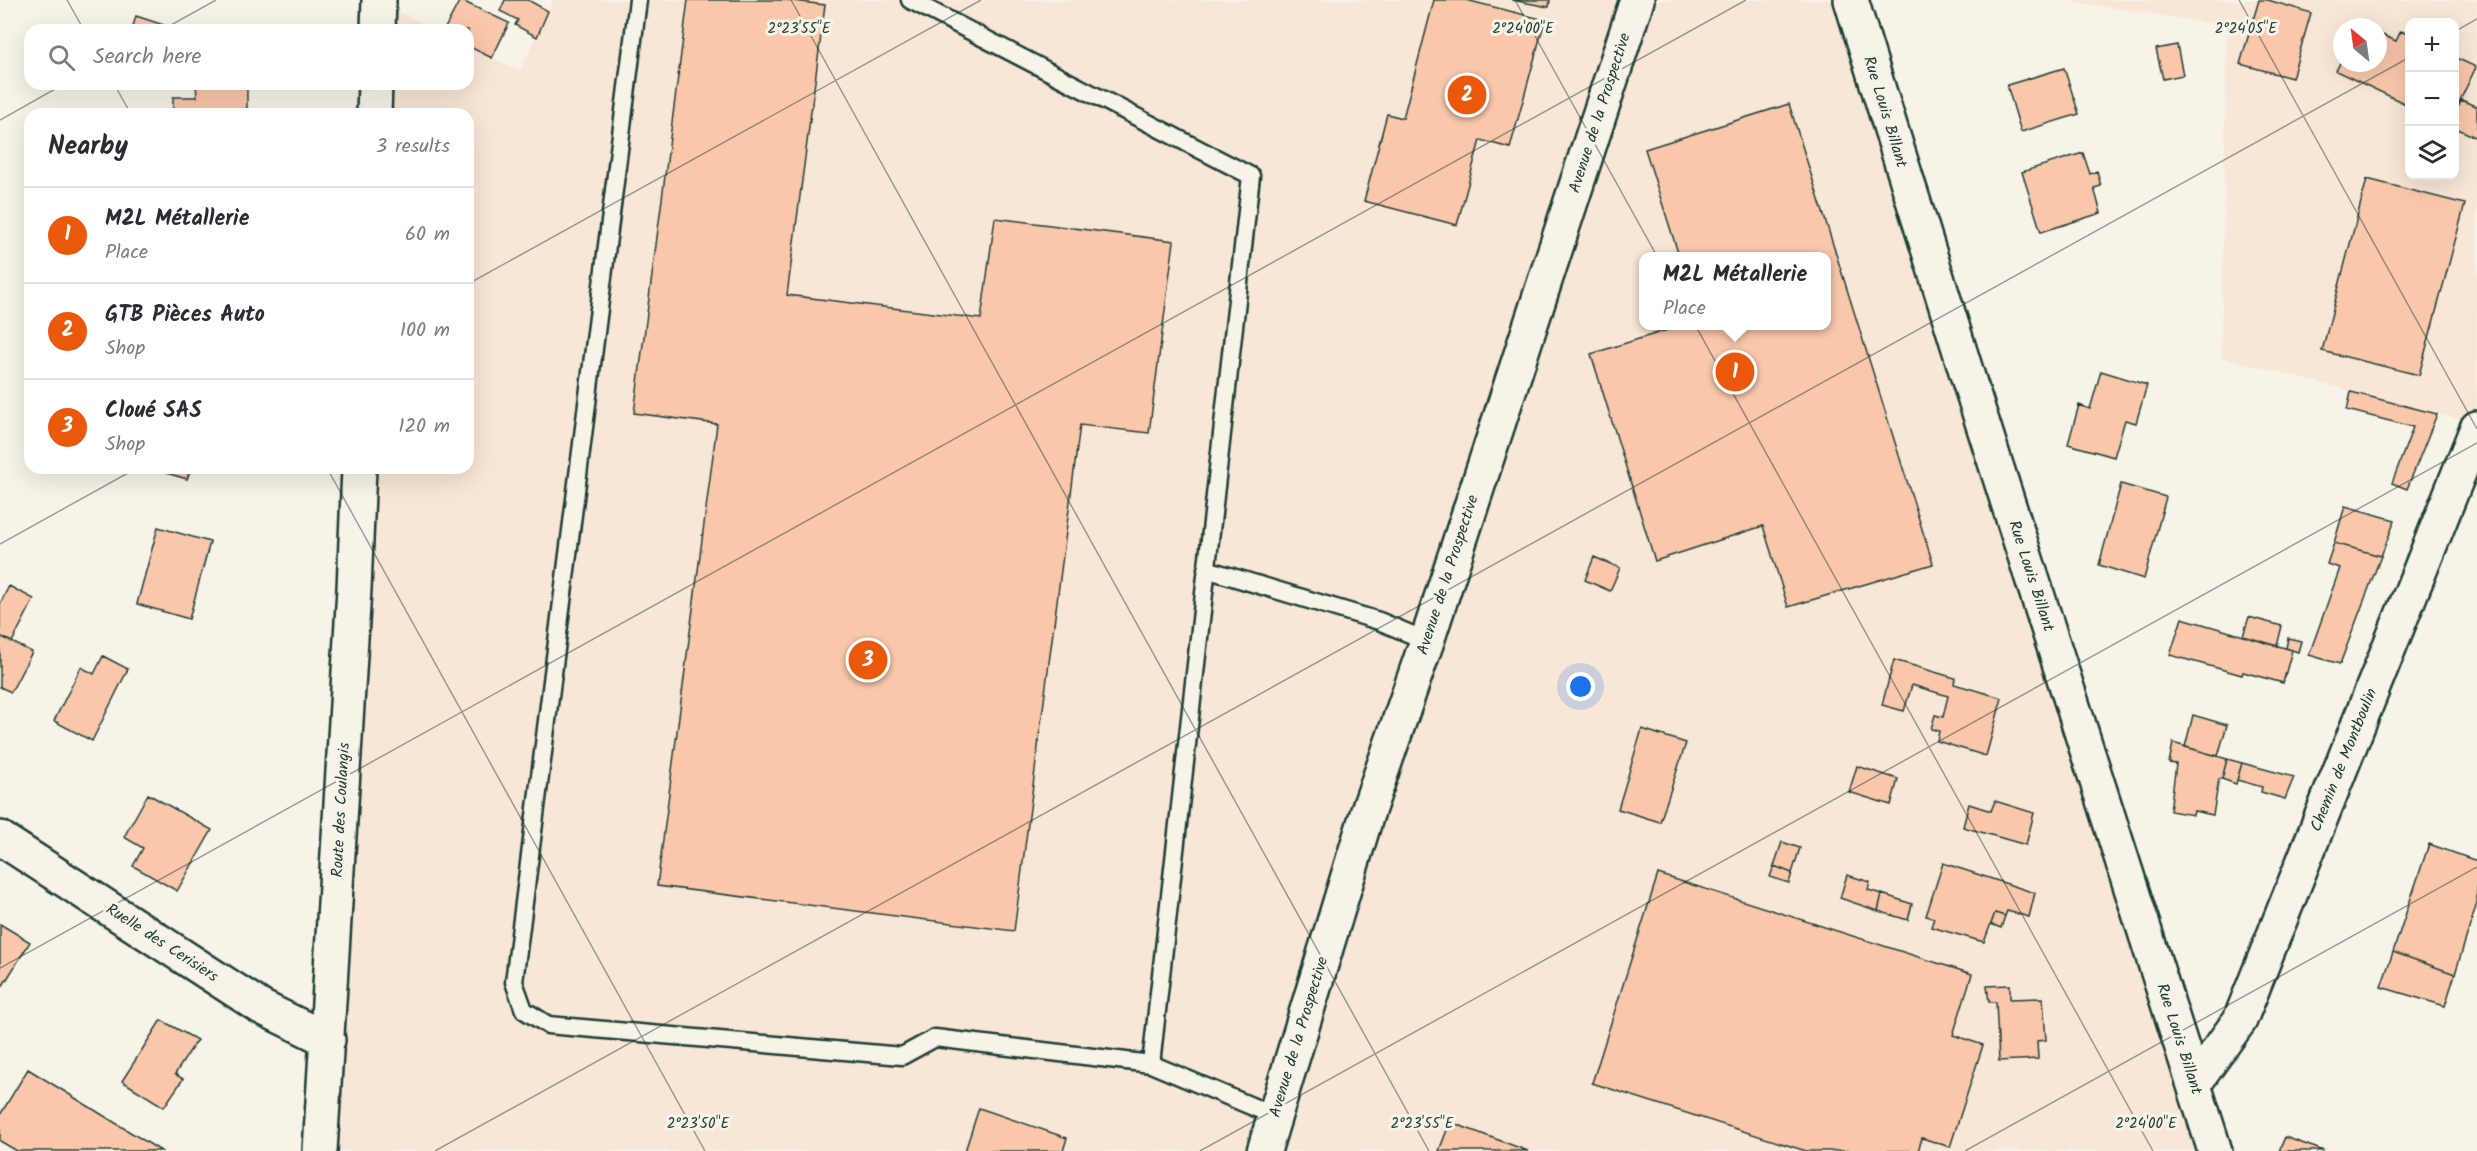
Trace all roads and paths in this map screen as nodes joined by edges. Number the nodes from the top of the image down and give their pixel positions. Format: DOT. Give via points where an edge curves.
graph roads {
  1 [pos="379,0"];
  2 [pos="639,0"];
  3 [pos="910,0"];
  4 [pos="1637,0"];
  5 [pos="1851,0"];
  6 [pos="378,24"];
  7 [pos="375,90"];
  8 [pos="374,108"];
  9 [pos="2477,428"];
  10 [pos="359,474"];
  11 [pos="1206,570"];
  12 [pos="1427,640"];
  13 [pos="0,838"];
  14 [pos="328,1040"];
  15 [pos="1151,1064"];
  16 [pos="2194,1084"];
  17 [pos="1275,1116"];
  18 [pos="320,1151"];
  19 [pos="1264,1151"];
  20 [pos="2215,1151"];
  1 -- 6 [label="street"];
  2 -- 15 [label="lane" via="514,982 524,1010 548,1025 902,1056 935,1038"];
  3 -- 11 [label="lane" via="1251,176"];
  4 -- 12 [label="street, Avenue de la Prospective"];
  5 -- 16 [label="street, Rue Louis Billant"];
  7 -- 8 [label="street"];
  9 -- 16 [label="street, Chemin de Montboulin" via="2240,1020"];
  10 -- 14 [label="street, Route des Coulangis"];
  11 -- 12 [label="lane" via="1379,621"];
  11 -- 15 [label="lane"];
  12 -- 17 [label="street, Avenue de la Prospective" via="1367,814"];
  13 -- 14 [label="street, Ruelle des Cerisiers" via="261,1007"];
  14 -- 18 [label="street, Route des Coulangis"];
  15 -- 17 [label="lane"];
  16 -- 20 [label="street, Rue Louis Billant"];
  17 -- 19 [label="street, Avenue de la Prospective"];
}
